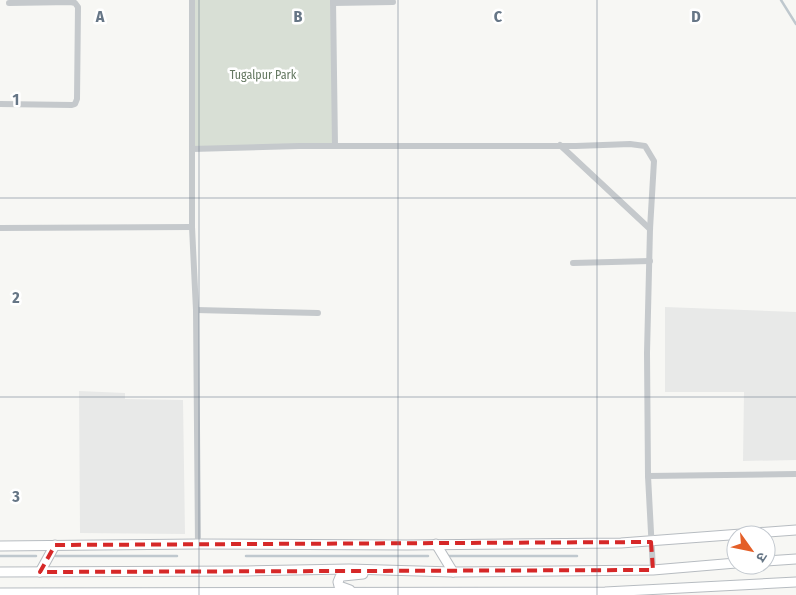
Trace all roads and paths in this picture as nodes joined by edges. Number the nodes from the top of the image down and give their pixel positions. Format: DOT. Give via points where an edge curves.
graph roads {
  1 [pos="192,0"];
  2 [pos="44,1"];
  3 [pos="357,1"];
  4 [pos="333,2"];
  5 [pos="393,2"];
  6 [pos="9,3"];
  7 [pos="0,104"];
  8 [pos="560,145"];
  9 [pos="334,146"];
  10 [pos="192,149"];
  11 [pos="192,227"];
  12 [pos="0,228"];
  13 [pos="650,229"];
  14 [pos="650,261"];
  15 [pos="573,263"];
  16 [pos="196,310"];
  17 [pos="318,313"];
  18 [pos="796,474"];
  19 [pos="648,476"];
  20 [pos="796,530"];
  21 [pos="651,542"];
  22 [pos="198,544"];
  23 [pos="436,544"];
  24 [pos="55,545"];
  25 [pos="0,546"];
  26 [pos="796,559"];
  27 [pos="776,560"];
  28 [pos="726,564"];
  29 [pos="371,569"];
  30 [pos="652,570"];
  31 [pos="0,572"];
  32 [pos="40,572"];
  33 [pos="453,572"];
  34 [pos="796,582"];
  35 [pos="654,590"];
  36 [pos="354,592"];
  37 [pos="0,593"];
  38 [pos="448,594"];
  39 [pos="535,594"];
  40 [pos="592,594"];
  41 [pos="605,594"];
  42 [pos="644,595"];
  1 -- 10 [label="street"];
  2 -- 6 [label="street"];
  2 -- 7 [label="street" via="71,2 78,7 77,102 72,105"];
  3 -- 4 [label="street"];
  3 -- 5 [label="street"];
  4 -- 9 [label="street"];
  8 -- 9 [label="street"];
  8 -- 13 [label="street"];
  8 -- 13 [label="street" via="645,146 654,161"];
  9 -- 10 [label="street"];
  10 -- 11 [label="street"];
  11 -- 12 [label="street"];
  11 -- 16 [label="street"];
  13 -- 14 [label="street"];
  14 -- 15 [label="street"];
  14 -- 19 [label="street"];
  16 -- 17 [label="street"];
  16 -- 22 [label="street"];
  18 -- 19 [label="street"];
  19 -- 21 [label="street"];
  20 -- 21 [label="main road"];
  21 -- 23 [label="main road"];
  21 -- 30 [label="street"];
  22 -- 23 [label="main road"];
  22 -- 24 [label="main road"];
  23 -- 33 [label="main road"];
  24 -- 25 [label="main road"];
  24 -- 32 [label="main road"];
  26 -- 27 [label="main road"];
  28 -- 30 [label="main road"];
  29 -- 32 [label="main road"];
  29 -- 33 [label="main road"];
  29 -- 36 [label="main road" via="364,574 338,579 339,586"];
  30 -- 33 [label="main road"];
  31 -- 32 [label="main road"];
  34 -- 35 [label="main road"];
  35 -- 41 [label="main road"];
  35 -- 42 [label="main road"];
  36 -- 37 [label="main road"];
  36 -- 38 [label="main road"];
  38 -- 39 [label="main road"];
  39 -- 40 [label="main road"];
  40 -- 41 [label="main road"];
}
